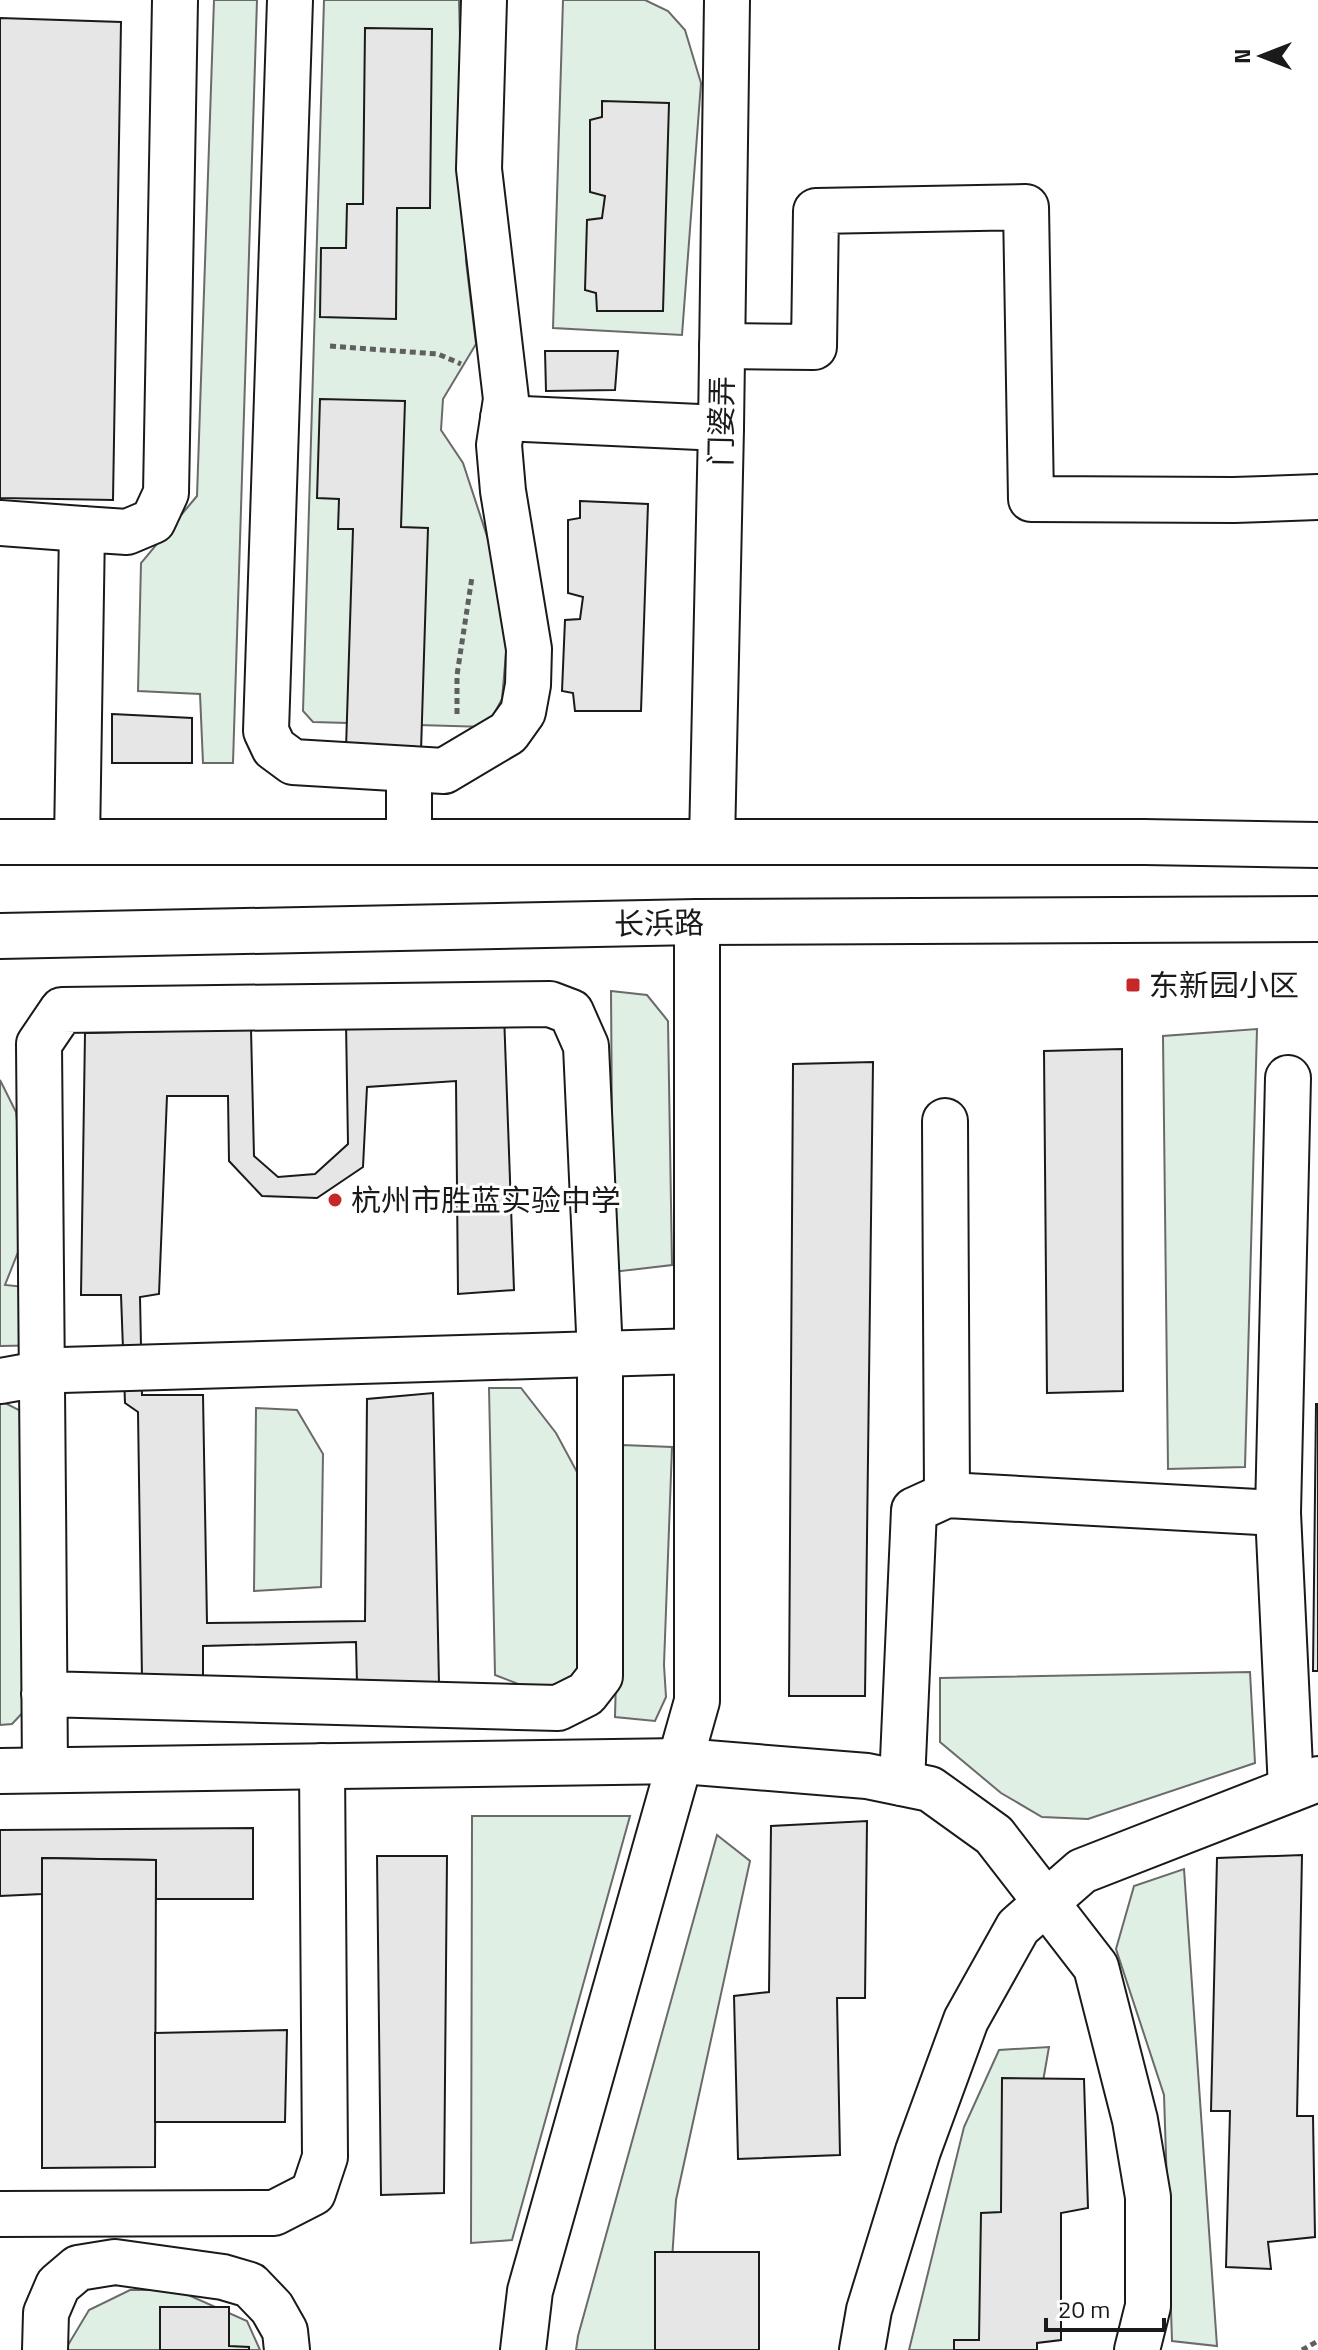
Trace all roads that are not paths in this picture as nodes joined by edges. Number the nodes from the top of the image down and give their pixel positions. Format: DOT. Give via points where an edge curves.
graph roads {
  1 [pos="175,0"];
  2 [pos="290,0"];
  3 [pos="484,0"];
  4 [pos="727,0"];
  5 [pos="722,346"];
  6 [pos="505,408"];
  7 [pos="721,428"];
  8 [pos="1318,497"];
  9 [pos="0,523"];
  10 [pos="82,529"];
  11 [pos="409,769"];
  12 [pos="0,842"];
  13 [pos="77,842"];
  14 [pos="409,842"];
  15 [pos="712,842"];
  16 [pos="1318,845"];
  17 [pos="1318,919"];
  18 [pos="697,922"];
  19 [pos="0,936"];
  20 [pos="1288,1078"];
  21 [pos="945,1121"];
  22 [pos="697,1351"];
  23 [pos="600,1354"];
  24 [pos="43,1374"];
  25 [pos="0,1381"];
  26 [pos="947,1495"];
  27 [pos="1278,1513"];
  28 [pos="44,1694"];
  29 [pos="682,1761"];
  30 [pos="322,1766"];
  31 [pos="45,1770"];
  32 [pos="0,1771"];
  33 [pos="902,1783"];
  34 [pos="1304,1784"];
  35 [pos="1046,1903"];
  36 [pos="0,2214"];
  37 [pos="45,2350"];
  38 [pos="287,2350"];
  39 [pos="523,2350"];
  40 [pos="862,2350"];
  41 [pos="1137,2350"];
  1 -- 10 [label="street" via="166,493 153,521 127,532"];
  2 -- 11 [label="street" via="266,731 274,748 293,762"];
  3 -- 6 [label="street" via="479,169"];
  4 -- 5 [label="street, 门婆弄"];
  5 -- 7 [label="street, 门婆弄"];
  5 -- 8 [label="street" via="814,347 816,211 1026,207 1031,499"];
  6 -- 7 [label="street"];
  6 -- 11 [label="street" via="499,445 503,491 529,649 523,712 508,733 444,771"];
  7 -- 15 [label="street, 门婆弄"];
  9 -- 10 [label="street"];
  10 -- 13 [label="street"];
  11 -- 14 [label="street"];
  12 -- 13 [label="street"];
  13 -- 14 [label="street"];
  14 -- 15 [label="street"];
  15 -- 16 [label="street"];
  17 -- 18 [label="street, 长浜路"];
  18 -- 19 [label="street, 长浜路"];
  18 -- 22 [label="street"];
  20 -- 27 [label="street"];
  21 -- 26 [label="street"];
  22 -- 23 [label="street"];
  22 -- 29 [label="street" via="697,1701"];
  23 -- 24 [label="street"];
  23 -- 24 [label="street" via="586,1046 571,1012 550,1004 62,1010 39,1044"];
  23 -- 28 [label="street" via="600,1676 586,1694 558,1708"];
  24 -- 25 [label="street"];
  24 -- 28 [label="street"];
  26 -- 27 [label="street"];
  26 -- 33 [label="street" via="914,1510"];
  27 -- 34 [label="street"];
  28 -- 31 [label="street"];
  29 -- 30 [label="street"];
  29 -- 33 [label="street"];
  29 -- 39 [label="street" via="530,2291"];
  30 -- 31 [label="street"];
  30 -- 36 [label="street" via="325,2157 313,2193 274,2213"];
  31 -- 32 [label="street"];
  33 -- 35 [label="street" via="930,1789 994,1835"];
  34 -- 35 [label="street" via="1082,1871"];
  35 -- 40 [label="street" via="1018,1927 966,2020 918,2151 869,2310"];
  35 -- 41 [label="street" via="1096,1967 1135,2120 1148,2197 1148,2306"];
  37 -- 38 [label="street" via="46,2313 58,2285 78,2268 115,2262 250,2285 272,2308 285,2331"];
}
